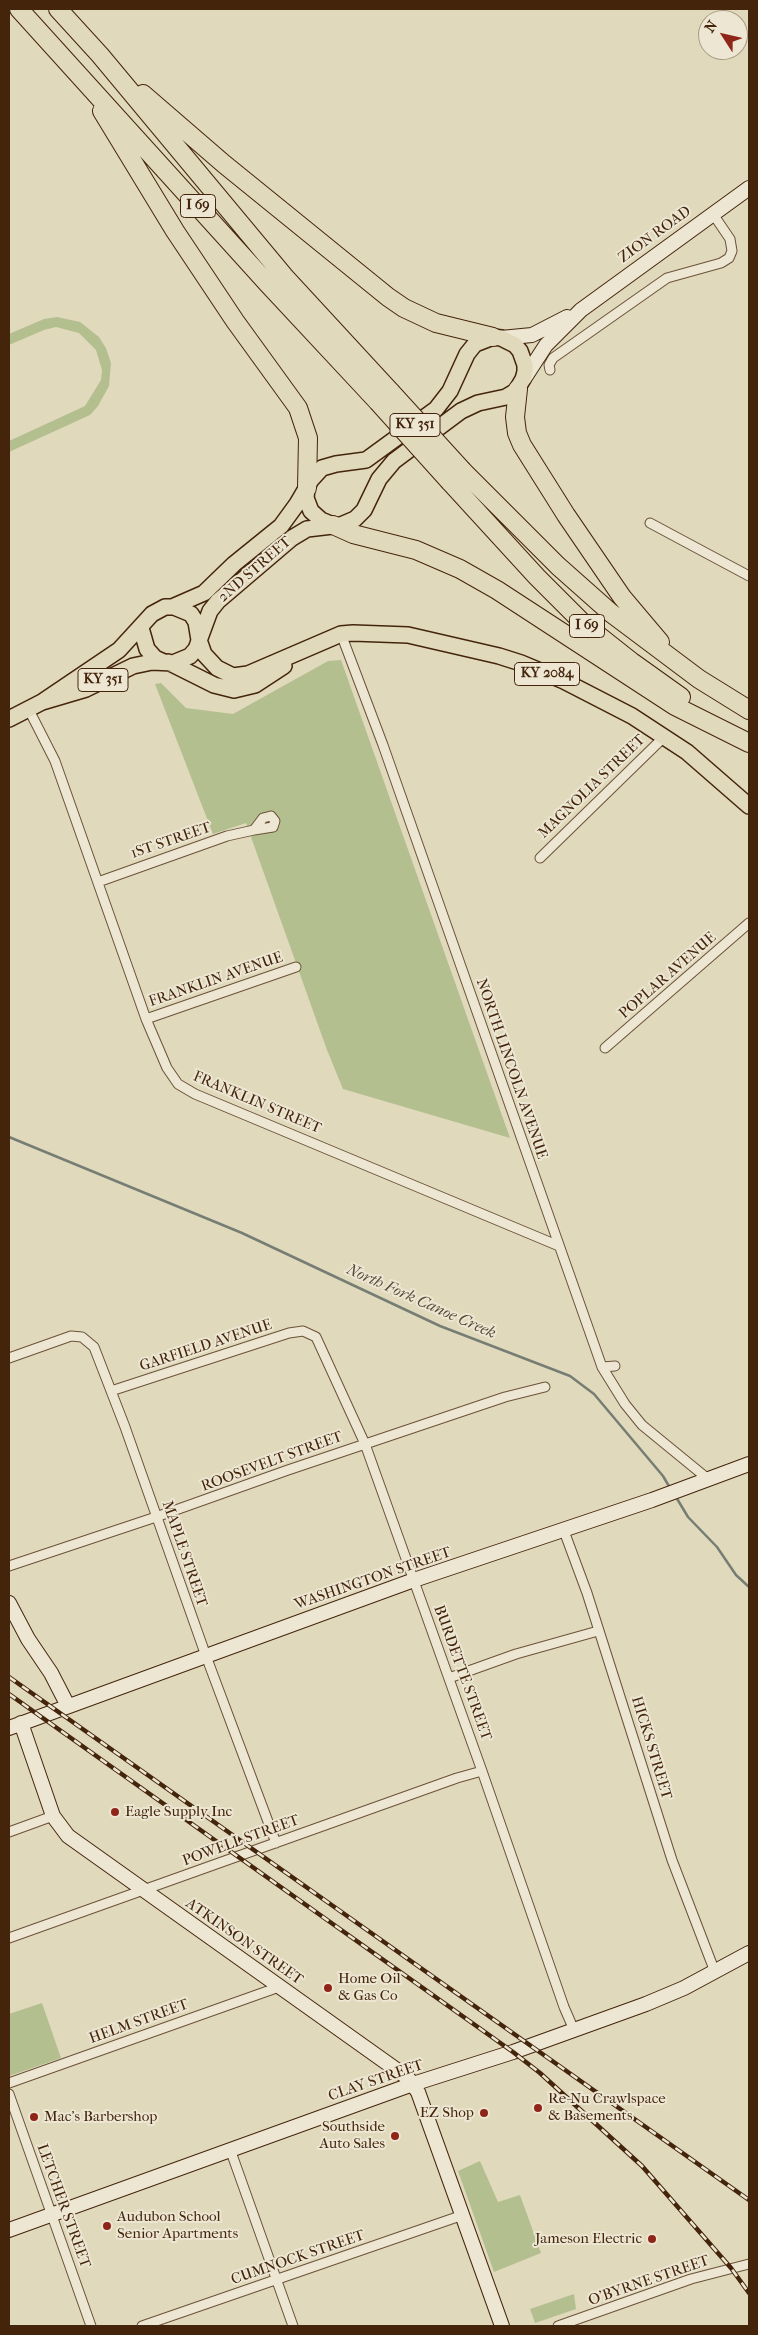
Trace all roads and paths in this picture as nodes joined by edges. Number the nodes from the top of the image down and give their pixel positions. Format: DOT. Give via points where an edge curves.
graph roads {
  1 [pos="19,9"];
  2 [pos="58,9"];
  3 [pos="100,55"];
  4 [pos="69,63"];
  5 [pos="749,188"];
  6 [pos="713,214"];
  7 [pos="581,310"];
  8 [pos="497,337"];
  9 [pos="550,370"];
  10 [pos="521,384"];
  11 [pos="385,397"];
  12 [pos="456,476"];
  13 [pos="307,488"];
  14 [pos="650,523"];
  15 [pos="333,525"];
  16 [pos="749,576"];
  17 [pos="172,607"];
  18 [pos="141,628"];
  19 [pos="341,634"];
  20 [pos="199,640"];
  21 [pos="312,648"];
  22 [pos="166,662"];
  23 [pos="714,688"];
  24 [pos="42,702"];
  25 [pos="28,710"];
  26 [pos="749,710"];
  27 [pos="9,719"];
  28 [pos="664,737"];
  29 [pos="749,743"];
  30 [pos="749,806"];
  31 [pos="254,830"];
  32 [pos="540,858"];
  33 [pos="98,882"];
  34 [pos="749,923"];
  35 [pos="296,968"];
  36 [pos="146,1019"];
  37 [pos="605,1048"];
  38 [pos="559,1246"];
  39 [pos="309,1333"];
  40 [pos="9,1358"];
  41 [pos="602,1366"];
  42 [pos="615,1366"];
  43 [pos="545,1387"];
  44 [pos="111,1391"];
  45 [pos="364,1444"];
  46 [pos="749,1464"];
  47 [pos="708,1479"];
  48 [pos="156,1517"];
  49 [pos="564,1531"];
  50 [pos="9,1566"];
  51 [pos="414,1580"];
  52 [pos="9,1603"];
  53 [pos="598,1631"];
  54 [pos="206,1656"];
  55 [pos="449,1678"];
  56 [pos="68,1706"];
  57 [pos="15,1725"];
  58 [pos="482,1771"];
  59 [pos="53,1816"];
  60 [pos="9,1832"];
  61 [pos="276,1843"];
  62 [pos="142,1890"];
  63 [pos="9,1938"];
  64 [pos="749,1953"];
  65 [pos="715,1972"];
  66 [pos="280,1987"];
  67 [pos="574,2030"];
  68 [pos="9,2083"];
  69 [pos="413,2084"];
  70 [pos="9,2094"];
  71 [pos="230,2149"];
  72 [pos="52,2215"];
  73 [pos="463,2215"];
  74 [pos="9,2230"];
  75 [pos="749,2264"];
  76 [pos="277,2279"];
  77 [pos="91,2326"];
  78 [pos="142,2326"];
  79 [pos="293,2326"];
  80 [pos="502,2326"];
  81 [pos="558,2326"];
  1 -- 4 [label="highway, I 69"];
  2 -- 3 [label="highway, I 69"];
  3 -- 8 [label="highway" via="196,141 388,297 436,323"];
  3 -- 11 [label="highway, I 69"];
  4 -- 11 [label="highway, I 69" via="267,283"];
  4 -- 13 [label="highway" via="110,123 175,231 298,408 308,438"];
  5 -- 6 [label="street, ZION ROAD / KY 351"];
  6 -- 7 [label="street, ZION ROAD / KY 351"];
  6 -- 9 [label="street" via="730,239 732,251 729,258 721,264 667,278 553,358"];
  7 -- 8 [label="street, ZION ROAD / KY 351" via="532,335"];
  7 -- 10 [label="street, ZION ROAD / KY 351" via="539,354"];
  8 -- 10 [label="main road" via="516,345 520,351 525,365"];
  8 -- 13 [label="main road, 2ND STREET / KY 351" via="480,341 471,348 450,391 436,408 366,460 322,468"];
  10 -- 15 [label="main road, 2ND STREET / KY 351" via="506,398 472,406 450,419 389,466 374,486 360,515 348,523"];
  10 -- 23 [label="highway" via="515,417 517,432 566,515 622,598 648,629"];
  11 -- 12 [label="highway, I 69, bridge"];
  12 -- 23 [label="highway, I 69" via="636,633"];
  12 -- 29 [label="highway, I 69" via="537,578 584,624 632,662"];
  13 -- 15 [label="main road" via="306,498 311,511"];
  13 -- 17 [label="main road, 2ND STREET / KY 351" via="280,526 234,564 214,586 196,598"];
  14 -- 16 [label="street"];
  15 -- 20 [label="main road, 2ND STREET / KY 351" via="299,533 227,592 210,611"];
  15 -- 29 [label="highway" via="353,534 416,550 460,569 676,706"];
  17 -- 18 [label="main road, 2ND STREET / KY 351" via="159,609"];
  17 -- 20 [label="main road" via="191,614 199,631"];
  18 -- 22 [label="main road" via="147,649 155,658"];
  18 -- 24 [label="main road, 2ND STREET / KY 351" via="119,650"];
  19 -- 21 [label="main road, KY 2084"];
  19 -- 28 [label="main road, KY 2084" via="408,635 499,656 599,698"];
  19 -- 38 [label="street, NORTH LINCOLN AVENUE" via="382,741"];
  20 -- 21 [label="main road, KY 2084" via="210,661 233,676 248,674"];
  20 -- 22 [label="main road, 2ND STREET / KY 351" via="190,656 182,661"];
  21 -- 22 [label="main road, KY 2084" via="255,685 234,690 214,685"];
  22 -- 24 [label="main road, 2ND STREET / KY 351" via="133,666 86,690"];
  23 -- 26 [label="highway, I 69"];
  24 -- 25 [label="main road, 2ND STREET / KY 351"];
  25 -- 27 [label="main road, 2ND STREET / KY 351"];
  25 -- 33 [label="street, FRANKLIN STREET" via="55,761"];
  28 -- 30 [label="main road, KY 2084" via="687,752"];
  28 -- 32 [label="street, MAGNOLIA STREET"];
  31 -- 33 [label="street, 1ST STREET" via="228,836"];
  33 -- 36 [label="street, FRANKLIN STREET"];
  34 -- 37 [label="street, POPLAR AVENUE"];
  35 -- 36 [label="street, FRANKLIN AVENUE"];
  36 -- 38 [label="street, FRANKLIN STREET" via="167,1068 186,1090"];
  38 -- 41 [label="street, NORTH LINCOLN AVENUE"];
  39 -- 44 [label="street, GARFIELD AVENUE" via="288,1333"];
  39 -- 45 [label="street, BURDETTE STREET" via="319,1342"];
  40 -- 44 [label="street, MAPLE STREET" via="61,1338 82,1337 94,1347"];
  41 -- 42 [label="street"];
  41 -- 47 [label="street, NORTH LINCOLN AVENUE" via="642,1425"];
  43 -- 45 [label="street, ROOSEVELT STREET"];
  44 -- 48 [label="street, MAPLE STREET"];
  45 -- 48 [label="street, ROOSEVELT STREET"];
  45 -- 51 [label="street, BURDETTE STREET"];
  46 -- 47 [label="street, WASHINGTON STREET"];
  47 -- 49 [label="street, WASHINGTON STREET"];
  48 -- 50 [label="street, ROOSEVELT STREET"];
  48 -- 54 [label="street, MAPLE STREET"];
  49 -- 51 [label="street, WASHINGTON STREET"];
  49 -- 53 [label="street, HICKS STREET"];
  51 -- 54 [label="street, WASHINGTON STREET"];
  51 -- 55 [label="street, BURDETTE STREET"];
  52 -- 56 [label="street"];
  53 -- 55 [label="street" via="516,1654"];
  53 -- 65 [label="street, HICKS STREET" via="672,1860"];
  54 -- 56 [label="street, WASHINGTON STREET"];
  54 -- 61 [label="street, MAPLE STREET"];
  55 -- 58 [label="street, BURDETTE STREET"];
  56 -- 57 [label="street, WASHINGTON STREET"];
  57 -- 59 [label="street, ATKINSON STREET"];
  58 -- 61 [label="street, POWELL STREET"];
  58 -- 67 [label="street, BURDETTE STREET"];
  59 -- 60 [label="street"];
  59 -- 62 [label="street, ATKINSON STREET" via="68,1836"];
  61 -- 62 [label="street, POWELL STREET"];
  62 -- 63 [label="street, POWELL STREET"];
  62 -- 66 [label="street, ATKINSON STREET"];
  64 -- 65 [label="street, CLAY STREET"];
  65 -- 67 [label="street, CLAY STREET" via="646,2004"];
  66 -- 68 [label="street, HELM STREET"];
  66 -- 69 [label="street, ATKINSON STREET" via="390,2064"];
  67 -- 69 [label="street, CLAY STREET"];
  69 -- 71 [label="street, CLAY STREET"];
  69 -- 73 [label="street, ATKINSON STREET"];
  70 -- 72 [label="street, LETCHER STREET"];
  71 -- 72 [label="street, CLAY STREET"];
  71 -- 76 [label="street"];
  72 -- 74 [label="street, CLAY STREET"];
  72 -- 77 [label="street, LETCHER STREET"];
  73 -- 76 [label="street, CUMNOCK STREET"];
  73 -- 80 [label="street, ATKINSON STREET"];
  75 -- 81 [label="street, O'BYRNE STREET" via="691,2279"];
  76 -- 78 [label="street, CUMNOCK STREET"];
  76 -- 79 [label="street"];
}
